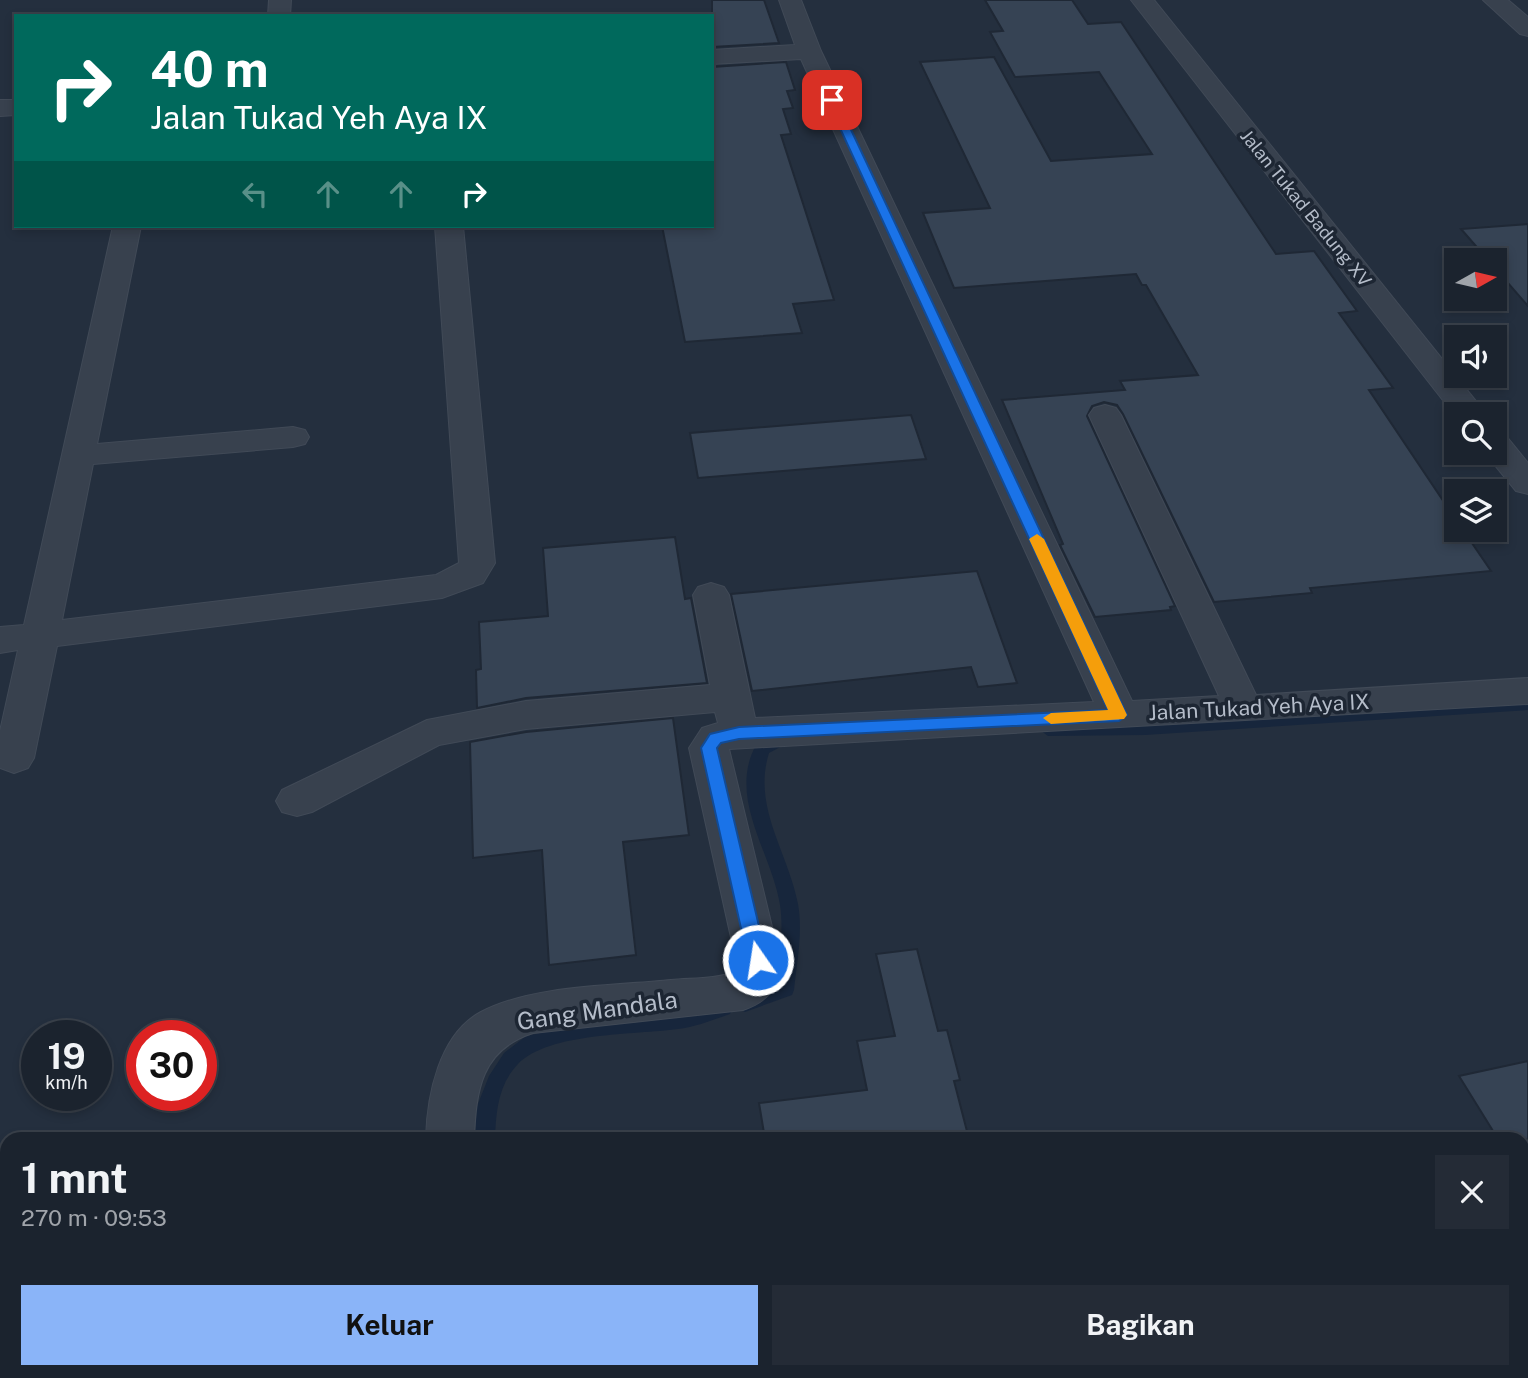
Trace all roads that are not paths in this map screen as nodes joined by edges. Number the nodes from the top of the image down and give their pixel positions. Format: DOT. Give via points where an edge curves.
graph roads {
  1 [pos="790,0"];
  2 [pos="1142,0"];
  3 [pos="1497,2"];
  4 [pos="1528,2"];
  5 [pos="1528,29"];
  6 [pos="809,51"];
  7 [pos="714,57"];
  8 [pos="127,228"];
  9 [pos="449,228"];
  10 [pos="1461,402"];
  11 [pos="1105,415"];
  12 [pos="293,436"];
  13 [pos="79,455"];
  14 [pos="1507,459"];
  15 [pos="1528,484"];
  16 [pos="711,595"];
  17 [pos="39,633"];
  18 [pos="0,640"];
  19 [pos="1528,691"];
  20 [pos="1244,709"];
  21 [pos="735,715"];
  22 [pos="1119,715"];
  23 [pos="14,758"];
  24 [pos="297,801"];
  25 [pos="450,1132"];
  1 -- 6 [label="street"];
  2 -- 10 [label="street, Jalan Tukad Badung XV"];
  3 -- 4 [label="street"];
  3 -- 5 [label="street"];
  6 -- 7 [label="street"];
  6 -- 22 [label="street"];
  8 -- 13 [label="street"];
  9 -- 17 [label="street" via="477,563 470,575 442,586"];
  11 -- 20 [label="street"];
  12 -- 13 [label="street"];
  13 -- 17 [label="street"];
  14 -- 15 [label="street"];
  16 -- 21 [label="street"];
  17 -- 18 [label="street"];
  17 -- 23 [label="street"];
  19 -- 20 [label="street, Jalan Tukad Yeh Aya IX"];
  20 -- 22 [label="street, Jalan Tukad Yeh Aya IX"];
  21 -- 22 [label="street, Jalan Tukad Yeh Aya IX"];
  21 -- 24 [label="street, Jalan Tukad Yeh Aya IX" via="539,714 464,724 426,734"];
  21 -- 25 [label="street, Gang Mandala" via="709,748 758,960 756,979 743,991 533,1014 496,1026 468,1052 451,1108"];
}
